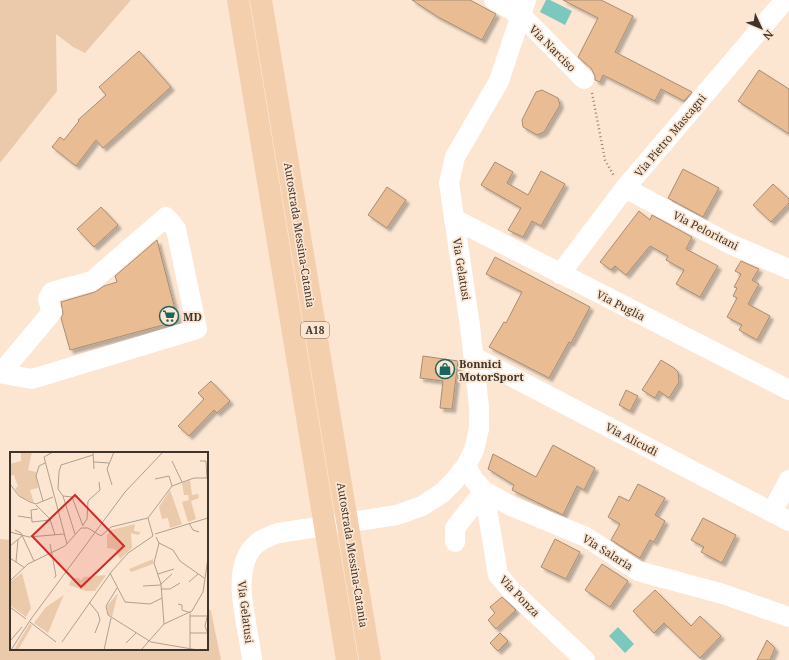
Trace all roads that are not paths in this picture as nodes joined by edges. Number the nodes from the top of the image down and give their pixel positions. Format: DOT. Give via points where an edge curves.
graph roads {
  1 [pos="238,0"];
  2 [pos="250,0"];
  3 [pos="261,0"];
  4 [pos="494,0"];
  5 [pos="785,0"];
  6 [pos="524,8"];
  7 [pos="584,79"];
  8 [pos="625,188"];
  9 [pos="454,220"];
  10 [pos="786,262"];
  11 [pos="560,274"];
  12 [pos="474,357"];
  13 [pos="1,373"];
  14 [pos="789,390"];
  15 [pos="466,466"];
  16 [pos="789,480"];
  17 [pos="484,491"];
  18 [pos="781,516"];
  19 [pos="450,535"];
  20 [pos="789,617"];
  21 [pos="252,660"];
  22 [pos="347,660"];
  23 [pos="358,660"];
  24 [pos="370,660"];
  25 [pos="584,660"];
  1 -- 22 [label="highway, Autostrada Messina-Catania / A18"];
  2 -- 23 [label="highway"];
  3 -- 24 [label="highway, Autostrada Messina-Catania / A18"];
  4 -- 6 [label="street, Via Narciso"];
  5 -- 8 [label="street, Via Pietro Mascagni"];
  6 -- 7 [label="street, Via Narciso"];
  6 -- 9 [label="street, Via Gelatusi" via="499,82 455,157 449,183"];
  8 -- 10 [label="street, Via Peloritani" via="730,244"];
  8 -- 11 [label="street, Via Pietro Mascagni"];
  9 -- 11 [label="street, Via Puglia"];
  9 -- 12 [label="street, Via Gelatusi"];
  11 -- 14 [label="street, Via Puglia"];
  12 -- 15 [label="street, Via Gelatusi" via="479,429 474,450"];
  12 -- 18 [label="street, Via Alicudi"];
  13 -- 13 [label="street" via="32,379 197,330 176,229 166,217 92,281 52,292 48,299 52,312"];
  15 -- 17 [label="street, Via Salaria"];
  15 -- 21 [label="street, Via Gelatusi" via="442,493 422,506 397,515 278,533 254,546 246,558 241,587"];
  16 -- 18 [label="street"];
  17 -- 19 [label="street"];
  17 -- 20 [label="street, Via Salaria" via="511,506 586,537 638,571 723,594"];
  17 -- 25 [label="street, Via Ponza" via="498,575"];
}
